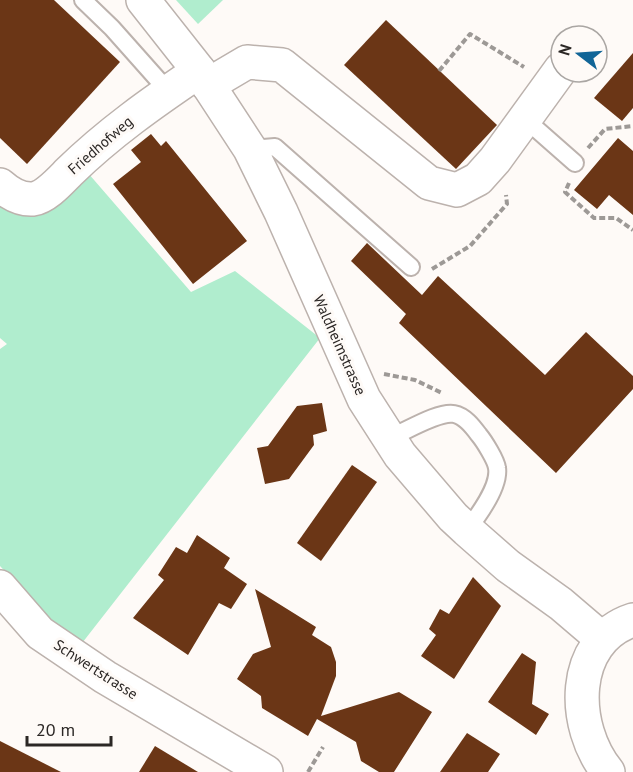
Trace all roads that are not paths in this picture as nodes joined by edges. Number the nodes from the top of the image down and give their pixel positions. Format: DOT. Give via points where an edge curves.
graph roads {
  1 [pos="83,0"];
  2 [pos="143,0"];
  3 [pos="203,78"];
  4 [pos="550,84"];
  5 [pos="168,92"];
  6 [pos="525,119"];
  7 [pos="250,149"];
  8 [pos="575,164"];
  9 [pos="0,185"];
  10 [pos="411,267"];
  11 [pos="389,438"];
  12 [pos="467,530"];
  13 [pos="0,587"];
  14 [pos="633,620"];
  15 [pos="602,639"];
  16 [pos="266,772"];
  17 [pos="608,772"];
  1 -- 5 [label="lane"];
  2 -- 3 [label="street, Waldheimstrasse"];
  3 -- 5 [label="street, Friedhofweg"];
  3 -- 6 [label="street, Friedhofweg" via="247,63 282,65 429,183 457,190 478,179"];
  3 -- 7 [label="street, Waldheimstrasse"];
  4 -- 6 [label="street, Friedhofweg"];
  5 -- 9 [label="street, Friedhofweg" via="94,147 54,187 33,199 16,197"];
  6 -- 8 [label="lane"];
  7 -- 10 [label="lane" via="275,147"];
  7 -- 11 [label="street, Waldheimstrasse" via="364,399"];
  11 -- 12 [label="street, Waldheimstrasse"];
  11 -- 12 [label="lane" via="435,416 454,414 469,422 497,468 492,491"];
  12 -- 15 [label="street, Waldheimstrasse"];
  13 -- 16 [label="street, Schwertstrasse" via="40,633 105,677"];
  14 -- 15 [label="street"];
  15 -- 17 [label="street" via="588,662 582,705 593,746"];
}
